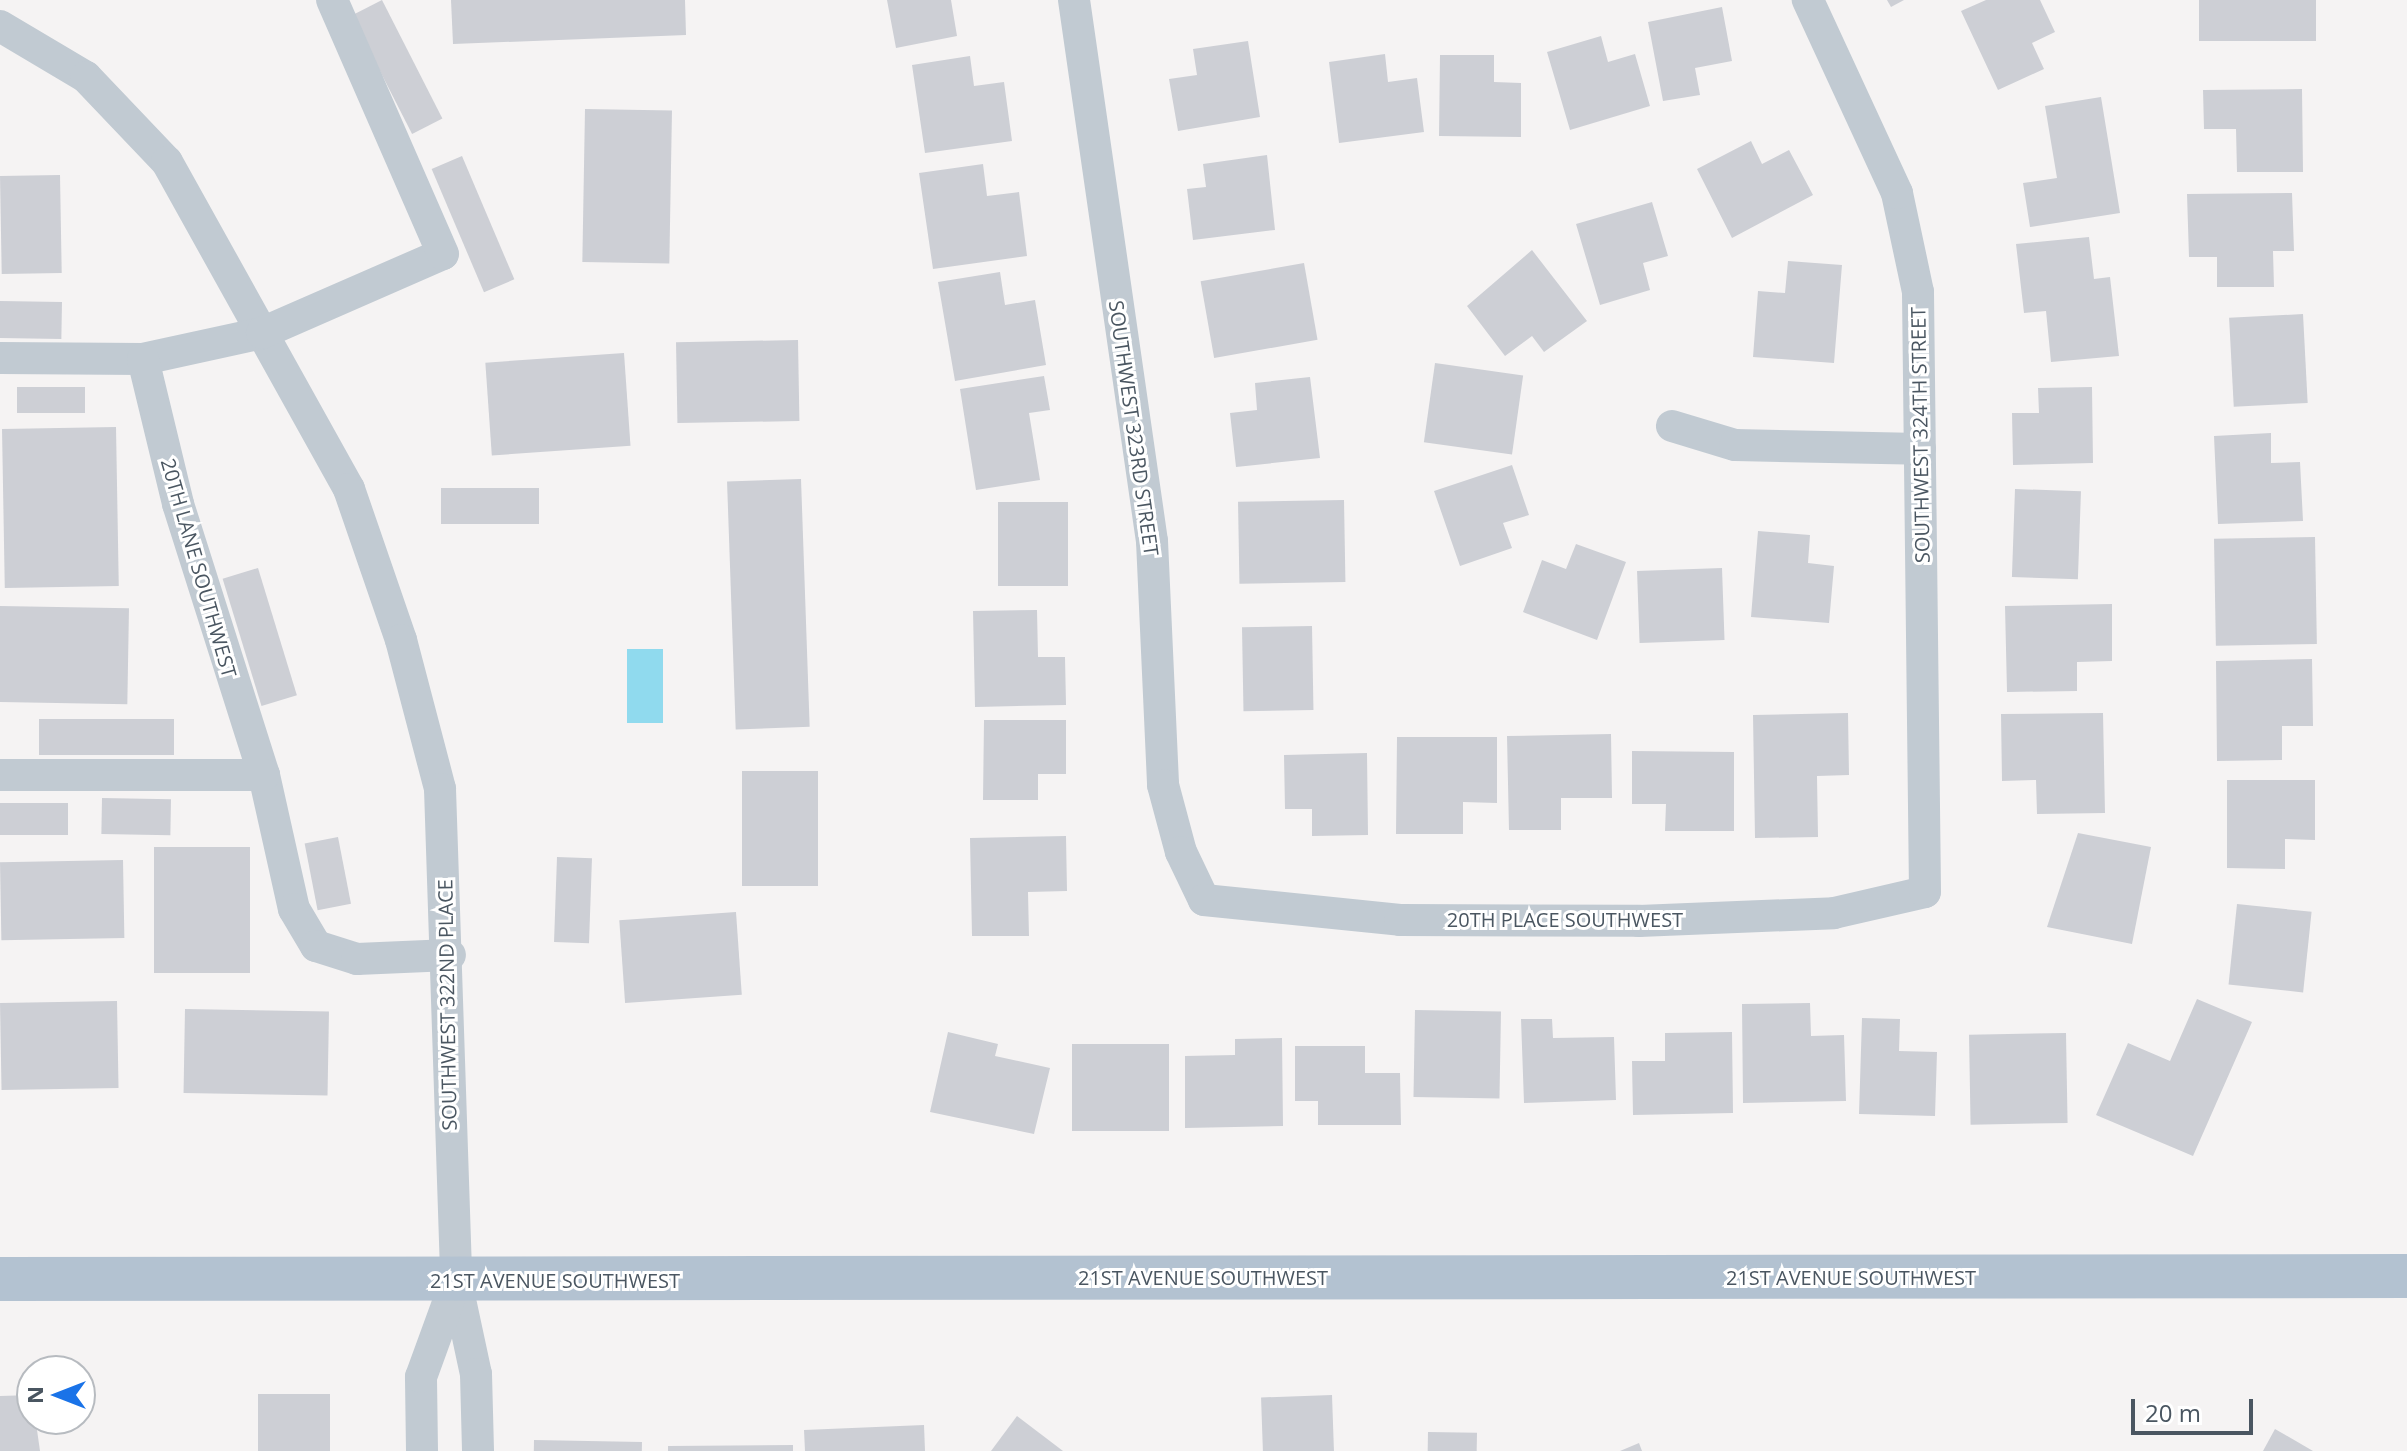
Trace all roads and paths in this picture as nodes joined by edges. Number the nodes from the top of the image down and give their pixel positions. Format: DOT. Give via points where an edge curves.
graph roads {
  1 [pos="332,0"];
  2 [pos="1074,0"];
  3 [pos="1808,0"];
  4 [pos="0,26"];
  5 [pos="262,333"];
  6 [pos="0,358"];
  7 [pos="143,359"];
  8 [pos="1672,426"];
  9 [pos="1920,449"];
  10 [pos="0,775"];
  11 [pos="264,775"];
  12 [pos="1925,892"];
  13 [pos="1204,900"];
  14 [pos="450,955"];
  15 [pos="2407,1276"];
  16 [pos="0,1279"];
  17 [pos="456,1281"];
  18 [pos="422,1451"];
  19 [pos="478,1451"];
  1 -- 5 [label="street" via="443,254"];
  2 -- 13 [label="street, SOUTHWEST 323RD STREET" via="1152,541 1163,785 1181,852"];
  3 -- 9 [label="street, SOUTHWEST 324TH STREET" via="1897,193 1918,292"];
  4 -- 5 [label="street, SOUTHWEST 322ND PLACE" via="86,77 167,162"];
  5 -- 7 [label="street"];
  5 -- 14 [label="street, SOUTHWEST 322ND PLACE" via="349,489 401,640 440,789"];
  6 -- 7 [label="street"];
  7 -- 11 [label="street, 20TH LANE SOUTHWEST" via="178,504"];
  8 -- 9 [label="street" via="1735,445"];
  9 -- 12 [label="street, SOUTHWEST 324TH STREET"];
  10 -- 11 [label="street"];
  11 -- 14 [label="street, 20TH LANE SOUTHWEST" via="294,909 316,946 357,959"];
  12 -- 13 [label="street, 20TH PLACE SOUTHWEST" via="1834,913 1639,921 1400,920"];
  14 -- 17 [label="street, SOUTHWEST 322ND PLACE" via="444,1063"];
  15 -- 17 [label="main road, 21ST AVENUE SOUTHWEST"];
  16 -- 17 [label="main road, 21ST AVENUE SOUTHWEST"];
  17 -- 18 [label="street, SOUTHWEST 322ND PLACE" via="421,1377"];
  17 -- 19 [label="street, SOUTHWEST 322ND PLACE" via="476,1374"];
}
